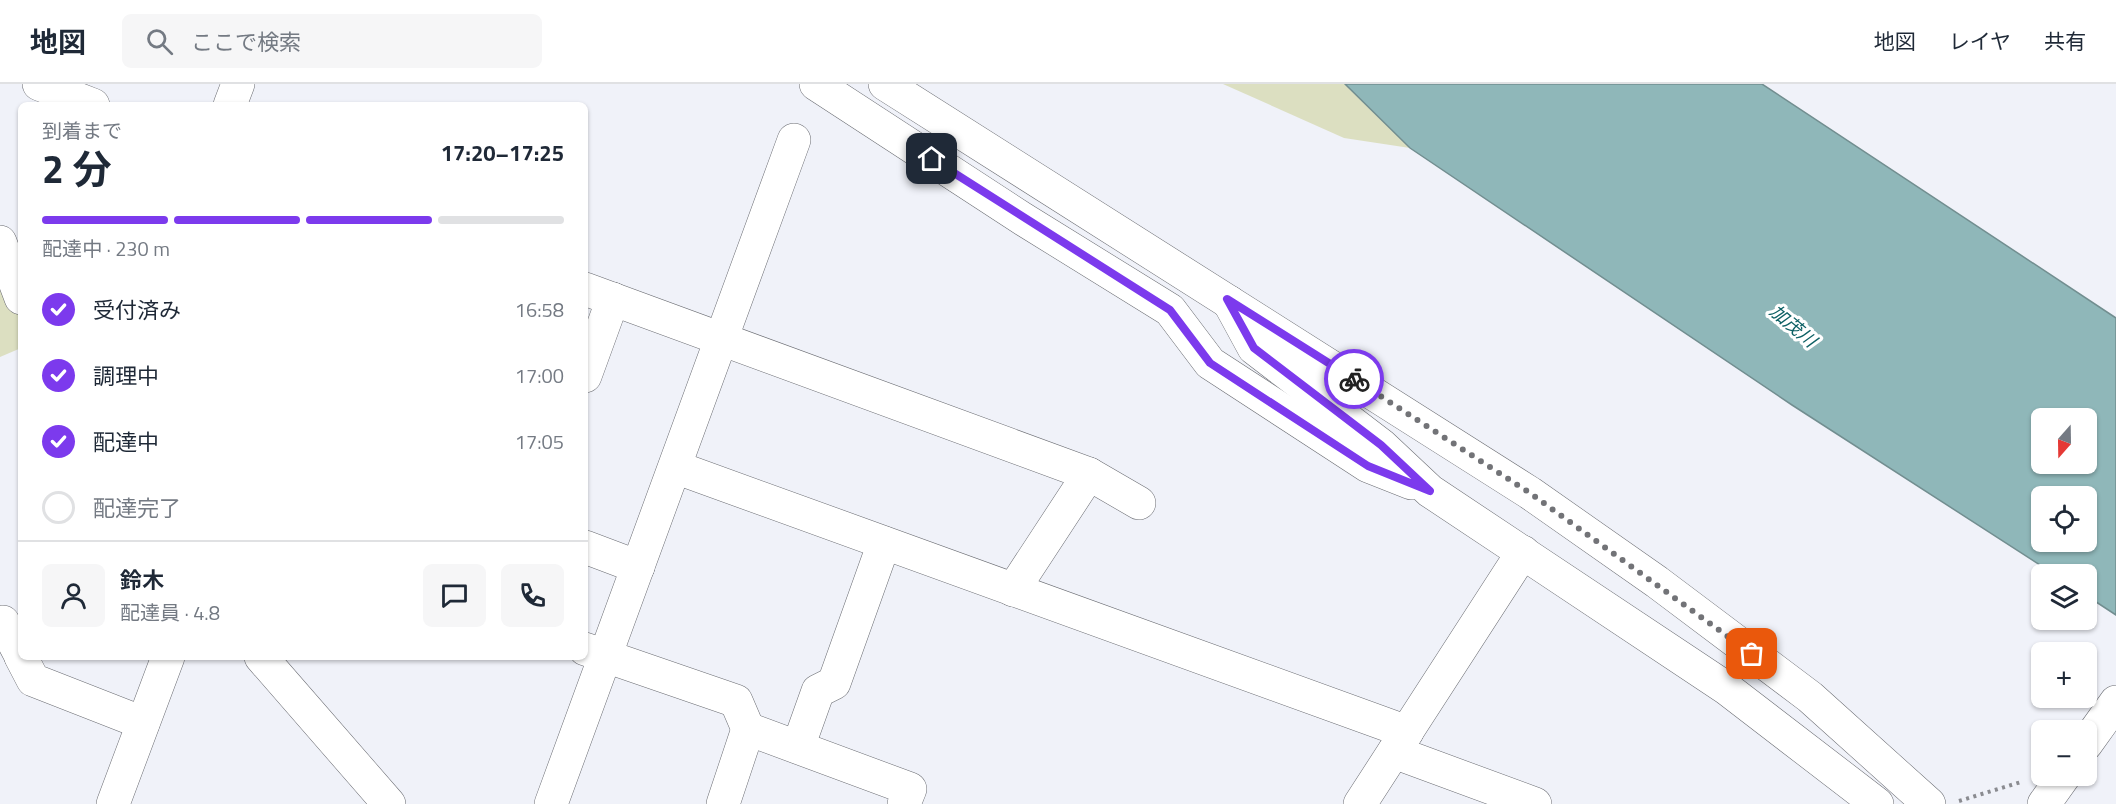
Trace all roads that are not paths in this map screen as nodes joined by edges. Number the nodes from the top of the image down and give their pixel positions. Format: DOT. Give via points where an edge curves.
graph roads {
  1 [pos="39,84"];
  2 [pos="238,84"];
  3 [pos="816,84"];
  4 [pos="885,84"];
  5 [pos="85,102"];
  6 [pos="231,102"];
  7 [pos="794,140"];
  8 [pos="0,242"];
  9 [pos="18,290"];
  10 [pos="599,294"];
  11 [pos="1227,299"];
  12 [pos="721,340"];
  13 [pos="588,358"];
  14 [pos="675,467"];
  15 [pos="1089,474"];
  16 [pos="1430,491"];
  17 [pos="1139,503"];
  18 [pos="884,543"];
  19 [pos="588,548"];
  20 [pos="1523,552"];
  21 [pos="638,567"];
  22 [pos="1013,590"];
  23 [pos="3,622"];
  24 [pos="18,651"];
  25 [pos="595,653"];
  26 [pos="23,660"];
  27 [pos="167,660"];
  28 [pos="264,660"];
  29 [pos="2116,702"];
  30 [pos="143,723"];
  31 [pos="748,729"];
  32 [pos="2097,729"];
  33 [pos="1400,742"];
  34 [pos="798,747"];
  35 [pos="114,804"];
  36 [pos="389,804"];
  37 [pos="551,804"];
  38 [pos="723,804"];
  39 [pos="904,804"];
  40 [pos="1360,804"];
  41 [pos="1535,804"];
  42 [pos="1877,804"];
  43 [pos="1929,804"];
  1 -- 5 [label="street"];
  2 -- 6 [label="street"];
  3 -- 16 [label="street" via="1170,310 1210,363 1368,466"];
  4 -- 11 [label="street"];
  7 -- 12 [label="street"];
  8 -- 9 [label="street"];
  10 -- 12 [label="street"];
  10 -- 13 [label="street"];
  11 -- 16 [label="street" via="1254,348 1381,445"];
  11 -- 43 [label="street" via="1530,493 1657,582 1810,697"];
  12 -- 14 [label="street"];
  12 -- 15 [label="street"];
  14 -- 18 [label="street"];
  14 -- 21 [label="street"];
  15 -- 17 [label="street"];
  15 -- 22 [label="street"];
  16 -- 20 [label="street"];
  18 -- 22 [label="street"];
  18 -- 34 [label="street" via="834,683 818,691"];
  19 -- 21 [label="street"];
  20 -- 33 [label="street"];
  20 -- 42 [label="street" via="1726,688"];
  21 -- 25 [label="street"];
  22 -- 33 [label="street"];
  23 -- 24 [label="street"];
  25 -- 31 [label="street" via="736,701"];
  25 -- 37 [label="street"];
  26 -- 30 [label="street" via="33,680"];
  27 -- 30 [label="street"];
  28 -- 36 [label="street"];
  29 -- 32 [label="street"];
  30 -- 35 [label="street"];
  31 -- 34 [label="street"];
  31 -- 38 [label="street"];
  33 -- 40 [label="street"];
  33 -- 41 [label="street"];
  34 -- 39 [label="street" via="910,789"];
}
